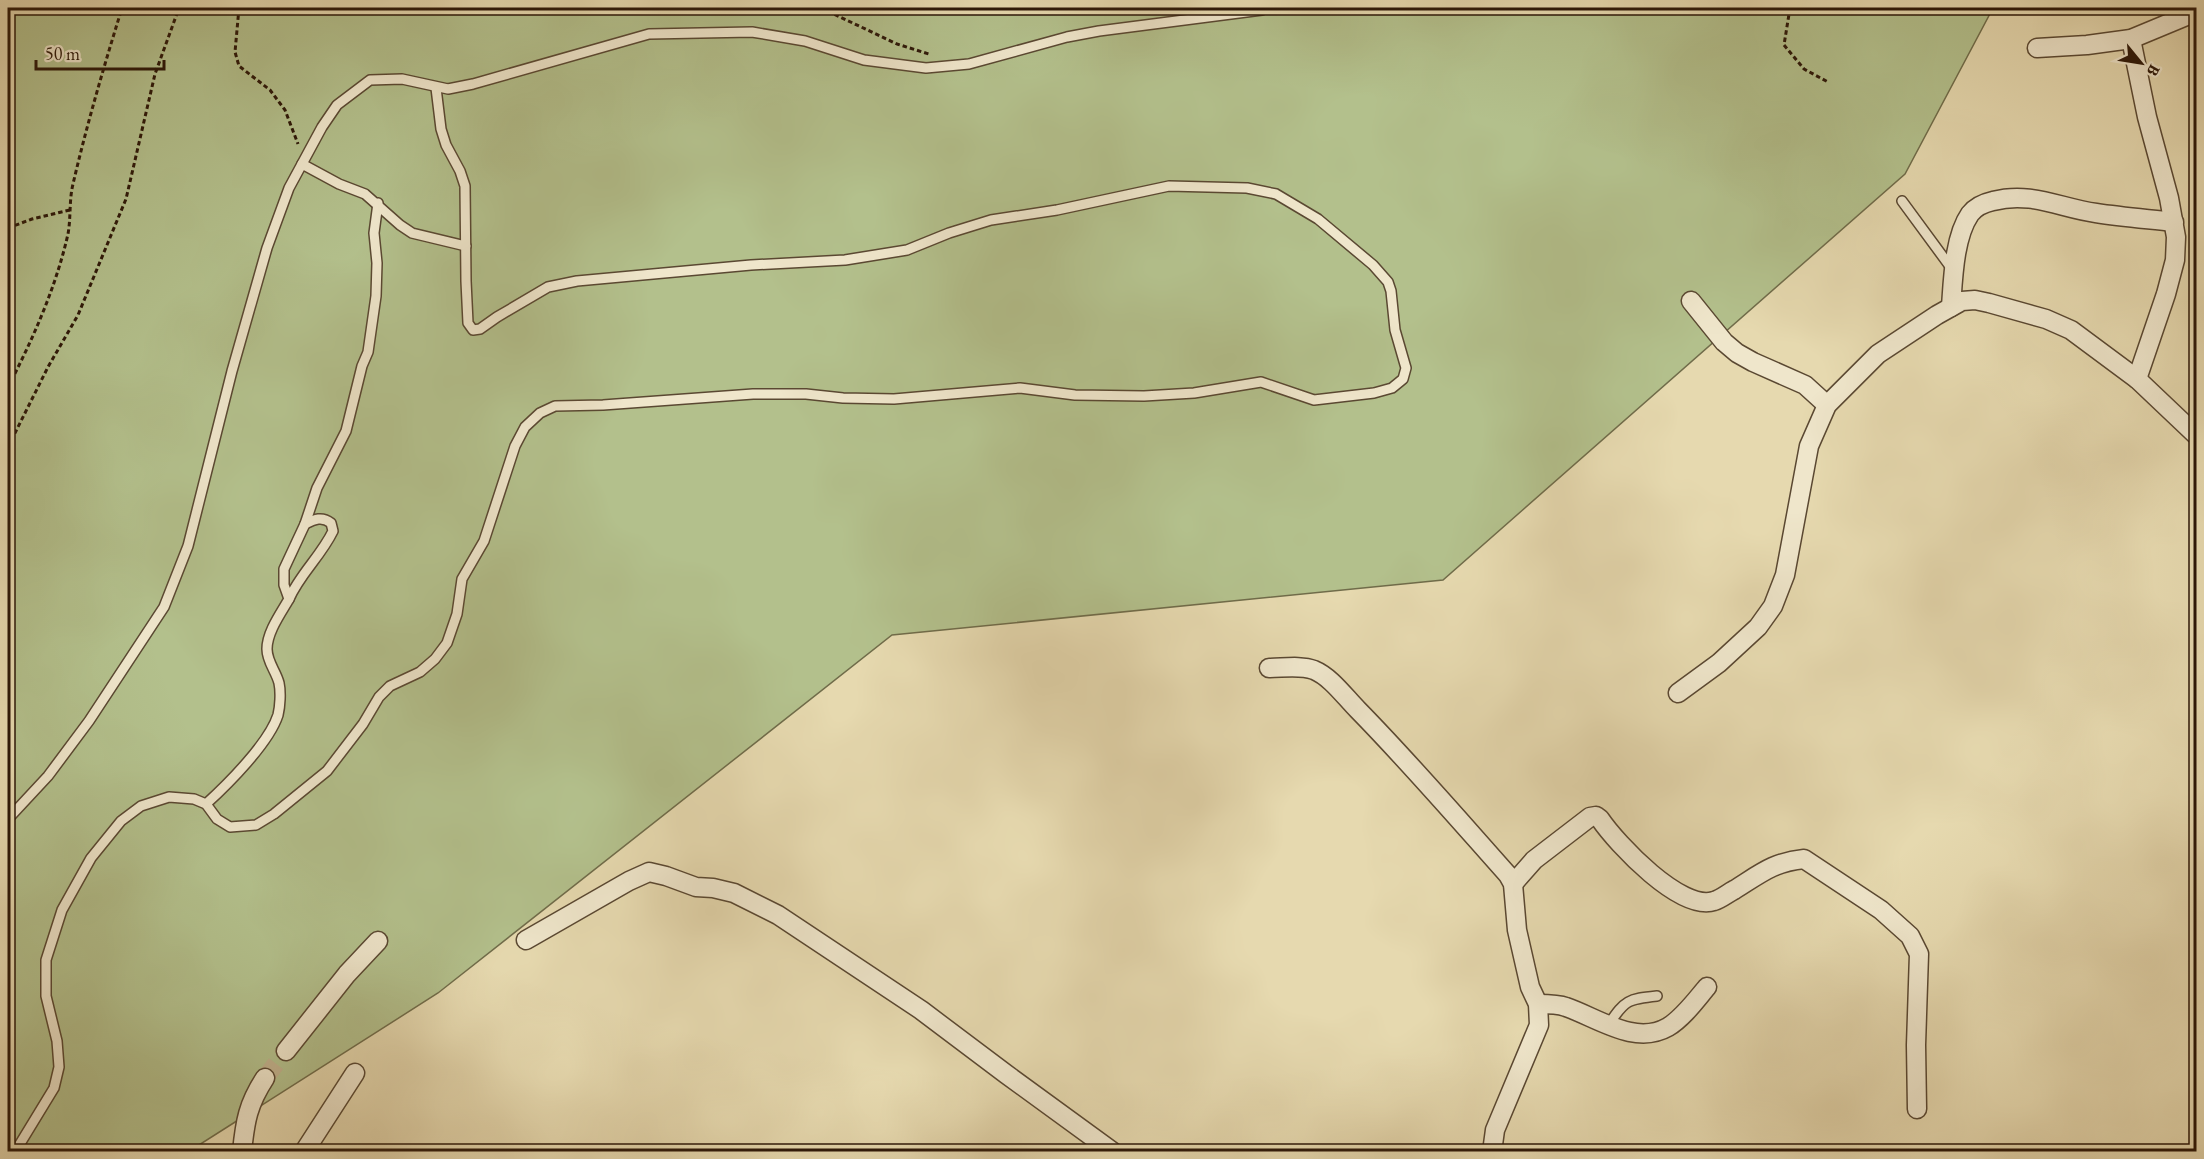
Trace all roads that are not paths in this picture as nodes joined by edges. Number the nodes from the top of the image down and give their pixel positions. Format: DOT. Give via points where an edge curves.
graph roads {
  1 [pos="1262,10"];
  2 [pos="2196,12"];
  3 [pos="2131,39"];
  4 [pos="2037,48"];
  5 [pos="436,88"];
  6 [pos="302,164"];
  7 [pos="1902,201"];
  8 [pos="378,203"];
  9 [pos="2174,222"];
  10 [pos="466,246"];
  11 [pos="1954,271"];
  12 [pos="1691,301"];
  13 [pos="1951,307"];
  14 [pos="2137,379"];
  15 [pos="1827,405"];
  16 [pos="2196,435"];
  17 [pos="305,524"];
  18 [pos="289,599"];
  19 [pos="1269,668"];
  20 [pos="1678,693"];
  21 [pos="206,804"];
  22 [pos="8,819"];
  23 [pos="1514,884"];
  24 [pos="526,939"];
  25 [pos="378,941"];
  26 [pos="1707,987"];
  27 [pos="1657,996"];
  28 [pos="1539,1004"];
  29 [pos="1610,1024"];
  30 [pos="286,1051"];
  31 [pos="355,1073"];
  32 [pos="266,1078"];
  33 [pos="1917,1109"];
  34 [pos="15,1152"];
  35 [pos="242,1152"];
  36 [pos="304,1152"];
  37 [pos="1113,1152"];
  38 [pos="1492,1152"];
  1 -- 5 [label="lane" via="1088,33 969,64 926,68 864,60 805,41 752,32 649,34 473,84"];
  2 -- 3 [label="street"];
  3 -- 4 [label="street"];
  3 -- 9 [label="street" via="2146,117"];
  5 -- 6 [label="lane" via="402,79 370,80 337,105"];
  5 -- 10 [label="lane" via="441,129 465,186"];
  6 -- 8 [label="lane"];
  6 -- 22 [label="lane" via="267,248 188,546 164,607 89,721 48,776"];
  7 -- 11 [label="lane"];
  8 -- 10 [label="lane" via="412,232"];
  8 -- 17 [label="lane" via="374,233 376,297 368,352 346,431 317,488"];
  9 -- 11 [label="street" via="2094,213 2027,197 2006,198 1981,204 1971,213 1963,229"];
  9 -- 14 [label="street" via="2175,260"];
  10 -- 21 [label="lane" via="468,323 473,330 548,287 577,281 845,260 907,250 991,220 1169,186 1247,188 1276,194 1318,219 1373,264 1391,291 1395,330 1406,368 1403,379 1392,388 1314,400 1261,382 1144,396 1075,395 1020,388 894,399 753,394 555,406 525,427 515,446 484,542 462,579 457,614 447,643 435,659 420,672 390,686 327,771 274,814 256,825 230,826 217,819"];
  11 -- 13 [label="street"];
  12 -- 15 [label="street" via="1730,347 1753,362 1806,385"];
  13 -- 14 [label="street" via="1975,300 2046,319 2078,335"];
  13 -- 15 [label="street" via="1878,354"];
  14 -- 16 [label="street"];
  15 -- 20 [label="street" via="1809,446 1785,575 1773,606 1758,627 1727,656"];
  17 -- 18 [label="lane" via="284,569"];
  17 -- 18 [label="lane" via="316,518 326,519 333,531"];
  18 -- 21 [label="lane" via="267,647 279,684 278,715 255,752"];
  19 -- 23 [label="street" via="1307,668 1326,678 1457,817"];
  21 -- 34 [label="lane" via="169,797 134,811 121,821 92,858 62,910 46,960 46,996 59,1066 54,1088"];
  23 -- 28 [label="street" via="1517,930 1530,987"];
  23 -- 33 [label="street" via="1534,860 1596,816 1624,850 1657,879 1701,903 1715,901 1779,862 1804,859 1881,910 1910,936 1919,954"];
  24 -- 37 [label="street" via="649,872 696,887 734,893 778,915 921,1010"];
  25 -- 30 [label="street"];
  26 -- 29 [label="street" via="1668,1027 1647,1034 1628,1032"];
  27 -- 29 [label="lane" via="1622,1004"];
  28 -- 29 [label="street" via="1563,1006"];
  28 -- 38 [label="street" via="1539,1025 1495,1130"];
  31 -- 36 [label="street"];
  32 -- 35 [label="street" via="253,1096"];
}
